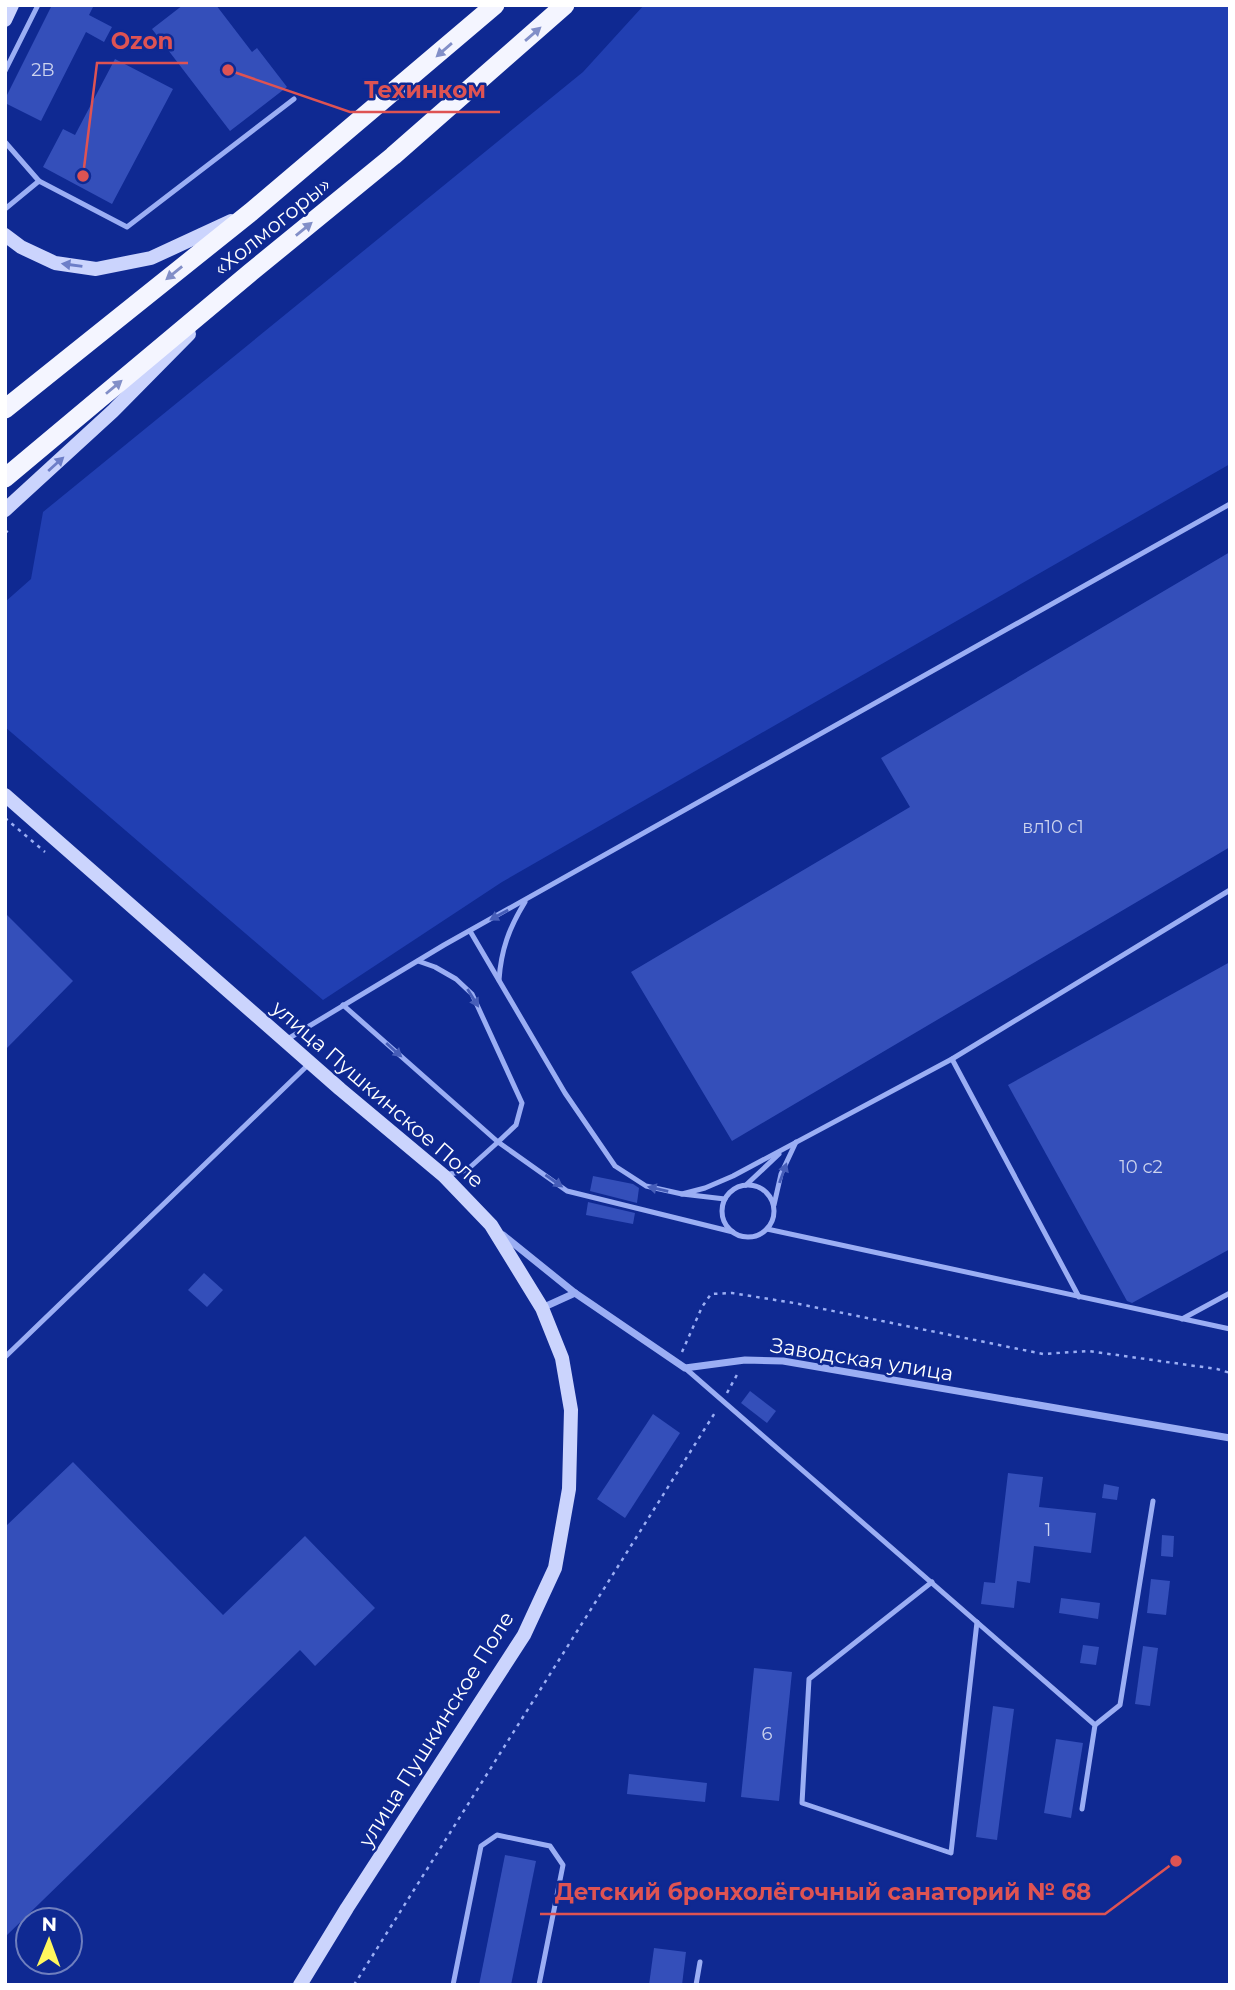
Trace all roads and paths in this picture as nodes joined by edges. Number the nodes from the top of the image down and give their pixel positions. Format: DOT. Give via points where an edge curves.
graph roads {
  1 [pos="12,5"];
  2 [pos="38,5"];
  3 [pos="495,5"];
  4 [pos="565,5"];
  5 [pos="5,20"];
  6 [pos="5,71"];
  7 [pos="295,99"];
  8 [pos="5,142"];
  9 [pos="40,181"];
  10 [pos="5,209"];
  11 [pos="251,212"];
  12 [pos="5,235"];
  13 [pos="251,272"];
  14 [pos="5,410"];
  15 [pos="5,478"];
  16 [pos="1230,504"];
  17 [pos="5,510"];
  18 [pos="11,528"];
  19 [pos="5,533"];
  20 [pos="5,795"];
  21 [pos="1230,890"];
  22 [pos="527,900"];
  23 [pos="470,931"];
  24 [pos="418,961"];
  25 [pos="499,980"];
  26 [pos="343,1004"];
  27 [pos="285,1041"];
  28 [pos="951,1059"];
  29 [pos="310,1062"];
  30 [pos="498,1142"];
  31 [pos="796,1142"];
  32 [pos="444,1176"];
  33 [pos="746,1185"];
  34 [pos="682,1194"];
  35 [pos="725,1199"];
  36 [pos="774,1205"];
  37 [pos="491,1225"];
  38 [pos="767,1228"];
  39 [pos="733,1232"];
  40 [pos="575,1293"];
  41 [pos="1230,1293"];
  42 [pos="1079,1297"];
  43 [pos="542,1308"];
  44 [pos="1182,1319"];
  45 [pos="1230,1329"];
  46 [pos="5,1357"];
  47 [pos="745,1360"];
  48 [pos="677,1363"];
  49 [pos="685,1368"];
  50 [pos="1230,1373"];
  51 [pos="723,1401"];
  52 [pos="1230,1438"];
  53 [pos="1153,1501"];
  54 [pos="932,1583"];
  55 [pos="977,1622"];
  56 [pos="1094,1724"];
  57 [pos="1082,1810"];
  58 [pos="700,1962"];
  59 [pos="300,1985"];
  60 [pos="354,1985"];
  61 [pos="453,1985"];
  62 [pos="539,1985"];
  63 [pos="696,1985"];
  1 -- 5 [label="main road"];
  2 -- 6 [label="lane"];
  3 -- 11 [label="highway, «Холмогоры», one-way"];
  13 -- 4 [label="highway, «Холмогоры», one-way" via="393,156"];
  7 -- 9 [label="lane" via="127,227"];
  8 -- 9 [label="lane"];
  9 -- 10 [label="lane"];
  11 -- 12 [label="main road, one-way" via="151,258 96,269 55,263"];
  11 -- 14 [label="highway, «Холмогоры», one-way"];
  15 -- 13 [label="highway, «Холмогоры», one-way"];
  17 -- 13 [label="main road, one-way" via="113,411"];
  16 -- 22 [label="lane"];
  18 -- 19 [label="path"];
  20 -- 27 [label="main road, улица Пушкинское Поле"];
  21 -- 28 [label="lane"];
  22 -- 23 [label="lane, one-way"];
  22 -- 25 [label="lane" via="506,936"];
  23 -- 24 [label="lane"];
  23 -- 25 [label="lane"];
  24 -- 26 [label="lane"];
  24 -- 30 [label="lane, one-way" via="456,979 472,994 522,1103 516,1125"];
  34 -- 25 [label="lane, one-way" via="646,1186 615,1166 565,1093"];
  26 -- 27 [label="lane"];
  26 -- 30 [label="lane, one-way"];
  27 -- 29 [label="main road, улица Пушкинское Поле"];
  28 -- 31 [label="lane"];
  28 -- 42 [label="lane"];
  29 -- 32 [label="main road, улица Пушкинское Поле"];
  29 -- 46 [label="lane"];
  30 -- 32 [label="lane" via="467,1170"];
  30 -- 39 [label="lane, one-way" via="567,1191"];
  31 -- 33 [label="lane"];
  31 -- 34 [label="lane" via="705,1188"];
  36 -- 31 [label="lane, one-way" via="781,1174"];
  32 -- 37 [label="main road, улица Пушкинское Поле"];
  33 -- 35 [label="lane"];
  33 -- 36 [label="lane" via="768,1194"];
  34 -- 35 [label="lane"];
  35 -- 39 [label="lane" via="722,1211"];
  36 -- 38 [label="lane" via="774,1218"];
  37 -- 40 [label="street"];
  37 -- 43 [label="main road, улица Пушкинское Поле"];
  38 -- 39 [label="lane" via="757,1236"];
  38 -- 42 [label="lane"];
  40 -- 43 [label="street"];
  40 -- 48 [label="street"];
  41 -- 44 [label="lane"];
  42 -- 44 [label="lane"];
  43 -- 59 [label="main road, улица Пушкинское Поле" via="562,1358 571,1410 569,1489 555,1569 524,1635"];
  44 -- 45 [label="lane"];
  47 -- 49 [label="street, Заводская улица"];
  47 -- 51 [label="path"];
  47 -- 52 [label="street, Заводская улица" via="783,1361"];
  48 -- 49 [label="street"];
  48 -- 50 [label="path" via="711,1294 732,1293 1043,1354 1088,1351"];
  49 -- 51 [label="lane"];
  51 -- 54 [label="lane"];
  51 -- 60 [label="path"];
  53 -- 56 [label="lane" via="1120,1705"];
  54 -- 55 [label="lane"];
  54 -- 55 [label="lane" via="809,1679 802,1803 951,1853"];
  55 -- 56 [label="lane"];
  56 -- 57 [label="lane"];
  58 -- 63 [label="lane"];
  61 -- 62 [label="lane" via="481,1846 497,1835 550,1846 563,1865"];
}
